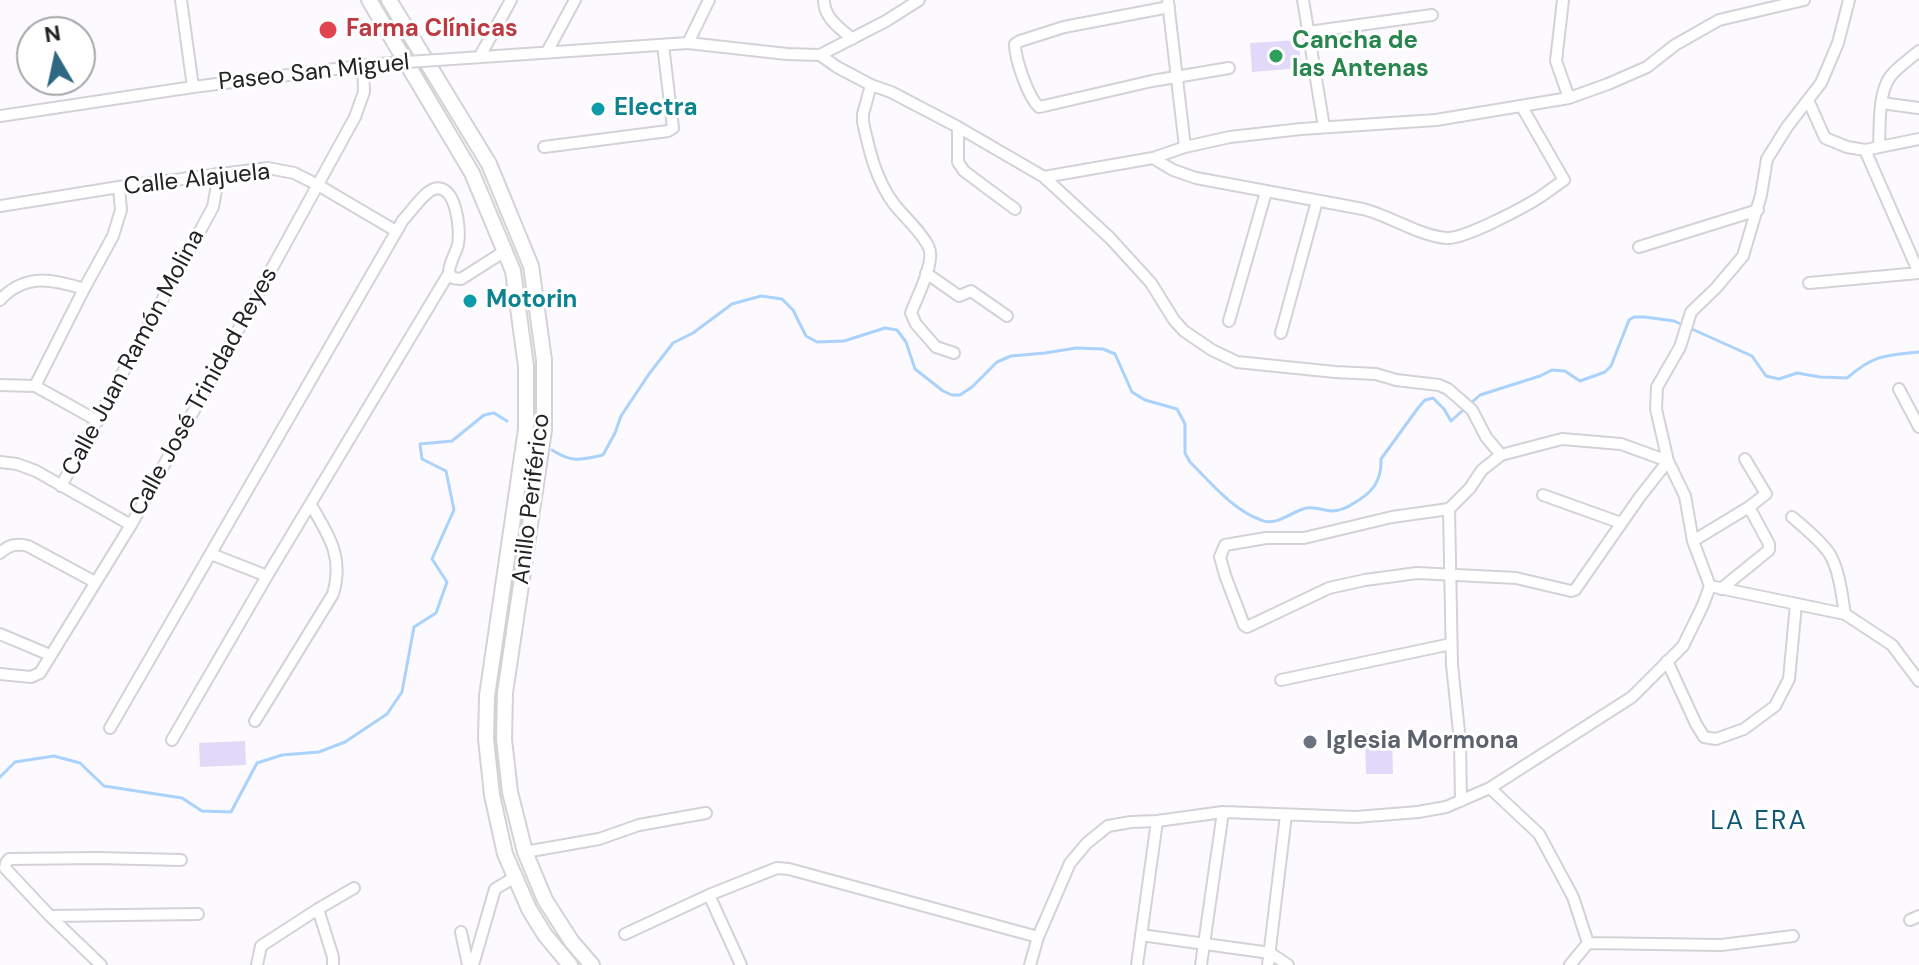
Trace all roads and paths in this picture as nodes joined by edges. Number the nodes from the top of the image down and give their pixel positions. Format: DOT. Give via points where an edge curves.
graph roads {
  1 [pos="181,0"];
  2 [pos="369,0"];
  3 [pos="389,0"];
  4 [pos="511,0"];
  5 [pos="575,0"];
  6 [pos="709,0"];
  7 [pos="824,0"];
  8 [pos="919,0"];
  9 [pos="1303,0"];
  10 [pos="1563,0"];
  11 [pos="1804,0"];
  12 [pos="1849,0"];
  13 [pos="1168,4"];
  14 [pos="1432,15"];
  15 [pos="1308,32"];
  16 [pos="852,39"];
  17 [pos="688,43"];
  18 [pos="663,45"];
  19 [pos="547,52"];
  20 [pos="820,55"];
  21 [pos="480,56"];
  22 [pos="1916,57"];
  23 [pos="363,66"];
  24 [pos="1229,68"];
  25 [pos="1177,76"];
  26 [pos="871,85"];
  27 [pos="193,87"];
  28 [pos="1569,98"];
  29 [pos="1808,100"];
  30 [pos="1882,103"];
  31 [pos="1522,107"];
  32 [pos="1918,108"];
  33 [pos="0,116"];
  34 [pos="958,127"];
  35 [pos="1324,127"];
  36 [pos="1919,139"];
  37 [pos="544,147"];
  38 [pos="1185,147"];
  39 [pos="1879,147"];
  40 [pos="1865,150"];
  41 [pos="1153,158"];
  42 [pos="216,174"];
  43 [pos="1044,177"];
  44 [pos="318,185"];
  45 [pos="119,187"];
  46 [pos="1266,192"];
  47 [pos="1317,201"];
  48 [pos="0,206"];
  49 [pos="1015,209"];
  50 [pos="1758,210"];
  51 [pos="396,231"];
  52 [pos="1639,247"];
  53 [pos="505,251"];
  54 [pos="449,273"];
  55 [pos="926,273"];
  56 [pos="1809,283"];
  57 [pos="84,289"];
  58 [pos="0,300"];
  59 [pos="1007,316"];
  60 [pos="1229,321"];
  61 [pos="1281,333"];
  62 [pos="954,353"];
  63 [pos="0,385"];
  64 [pos="35,386"];
  65 [pos="1899,389"];
  66 [pos="98,421"];
  67 [pos="1919,427"];
  68 [pos="1501,455"];
  69 [pos="1745,459"];
  70 [pos="1668,461"];
  71 [pos="0,462"];
  72 [pos="61,486"];
  73 [pos="1543,495"];
  74 [pos="311,505"];
  75 [pos="1749,507"];
  76 [pos="1449,509"];
  77 [pos="1792,517"];
  78 [pos="1621,523"];
  79 [pos="131,525"];
  80 [pos="1693,541"];
  81 [pos="0,553"];
  82 [pos="211,554"];
  83 [pos="1450,573"];
  84 [pos="267,576"];
  85 [pos="95,582"];
  86 [pos="1715,588"];
  87 [pos="1796,604"];
  88 [pos="1845,614"];
  89 [pos="0,634"];
  90 [pos="1451,644"];
  91 [pos="50,655"];
  92 [pos="1667,661"];
  93 [pos="0,674"];
  94 [pos="1281,680"];
  95 [pos="1919,681"];
  96 [pos="255,721"];
  97 [pos="110,728"];
  98 [pos="172,740"];
  99 [pos="1490,788"];
  100 [pos="1461,801"];
  101 [pos="1223,812"];
  102 [pos="706,813"];
  103 [pos="1286,815"];
  104 [pos="1157,821"];
  105 [pos="525,852"];
  106 [pos="181,860"];
  107 [pos="515,877"];
  108 [pos="354,888"];
  109 [pos="709,895"];
  110 [pos="318,909"];
  111 [pos="198,914"];
  112 [pos="50,916"];
  113 [pos="461,932"];
  114 [pos="625,934"];
  115 [pos="1141,935"];
  116 [pos="1793,936"];
  117 [pos="1038,937"];
  118 [pos="1588,943"];
  119 [pos="1204,945"];
  120 [pos="1269,959"];
  121 [pos="101,965"];
  122 [pos="257,965"];
  123 [pos="333,965"];
  124 [pos="471,965"];
  125 [pos="570,965"];
  126 [pos="592,965"];
  127 [pos="741,965"];
  128 [pos="1030,965"];
  129 [pos="1137,965"];
  130 [pos="1201,965"];
  131 [pos="1288,965"];
  132 [pos="1570,965"];
  1 -- 27 [label="street"];
  2 -- 53 [label="highway, Anillo Periférico" via="472,173"];
  3 -- 105 [label="highway, Anillo Periférico" via="489,164 531,266 544,360 544,430 505,693 504,739"];
  4 -- 21 [label="street"];
  5 -- 19 [label="street"];
  6 -- 17 [label="street"];
  7 -- 16 [label="street" via="827,16"];
  8 -- 16 [label="street"];
  9 -- 15 [label="street"];
  10 -- 28 [label="street" via="1556,61"];
  11 -- 28 [label="street" via="1719,20 1647,67"];
  12 -- 29 [label="street" via="1838,43"];
  13 -- 25 [label="street"];
  13 -- 25 [label="street" via="1064,27 1020,41 1015,48 1039,107"];
  14 -- 15 [label="street"];
  15 -- 35 [label="street"];
  16 -- 20 [label="street"];
  17 -- 18 [label="street, Paseo San Miguel"];
  17 -- 20 [label="street, Paseo San Miguel"];
  18 -- 19 [label="street, Paseo San Miguel"];
  18 -- 37 [label="street" via="673,128"];
  19 -- 21 [label="street, Paseo San Miguel"];
  20 -- 26 [label="street"];
  21 -- 23 [label="street, Paseo San Miguel, bridge"];
  22 -- 30 [label="street" via="1889,77"];
  23 -- 27 [label="street, Paseo San Miguel"];
  23 -- 44 [label="street, Calle José Trinidad Reyes" via="364,92 355,117"];
  24 -- 25 [label="street"];
  25 -- 38 [label="street"];
  26 -- 34 [label="street"];
  26 -- 55 [label="street" via="863,122 874,166 893,203 930,248"];
  27 -- 33 [label="street, Paseo San Miguel"];
  28 -- 31 [label="street"];
  29 -- 40 [label="street" via="1825,138"];
  29 -- 50 [label="street" via="1767,159"];
  30 -- 32 [label="street"];
  30 -- 39 [label="street"];
  31 -- 35 [label="street" via="1436,120"];
  31 -- 47 [label="street" via="1564,180 1470,233 1448,239 1381,214"];
  34 -- 43 [label="street"];
  34 -- 49 [label="street" via="958,162 964,171"];
  35 -- 38 [label="street"];
  36 -- 39 [label="street"];
  38 -- 41 [label="street"];
  39 -- 40 [label="street"];
  40 -- 56 [label="street" via="1919,273"];
  41 -- 43 [label="street"];
  41 -- 46 [label="street" via="1196,178"];
  42 -- 44 [label="street, Calle Alajuela" via="268,168"];
  42 -- 45 [label="street, Calle Alajuela"];
  42 -- 66 [label="street, Calle Juan Ramón Molina" via="213,207"];
  43 -- 68 [label="street" via="1151,283 1184,331 1212,350 1237,362 1439,385 1472,410"];
  44 -- 51 [label="street, Calle Alajuela"];
  44 -- 79 [label="street, Calle José Trinidad Reyes"];
  45 -- 48 [label="street, Calle Alajuela"];
  45 -- 57 [label="street" via="121,210 113,236"];
  46 -- 47 [label="street"];
  46 -- 60 [label="street"];
  47 -- 61 [label="street"];
  50 -- 52 [label="street"];
  50 -- 70 [label="street" via="1743,256 1691,312 1680,347 1657,387 1656,409"];
  51 -- 54 [label="street" via="428,192 447,191 459,234"];
  51 -- 82 [label="street"];
  53 -- 54 [label="street" via="468,277 453,278"];
  53 -- 107 [label="highway, Anillo Periférico" via="513,271 526,366 526,429 487,696 486,739 492,795"];
  54 -- 74 [label="street"];
  55 -- 59 [label="street" via="959,296 971,291"];
  55 -- 62 [label="street" via="911,313 936,347"];
  57 -- 58 [label="street" via="34,281"];
  57 -- 64 [label="street"];
  63 -- 64 [label="street"];
  64 -- 66 [label="street"];
  65 -- 67 [label="street"];
  66 -- 72 [label="street, Calle Juan Ramón Molina"];
  68 -- 70 [label="street" via="1562,439 1621,444"];
  68 -- 76 [label="street"];
  69 -- 75 [label="street" via="1766,494"];
  70 -- 78 [label="street"];
  70 -- 80 [label="street" via="1685,496"];
  71 -- 72 [label="street, Calle Juan Ramón Molina" via="36,471"];
  72 -- 79 [label="street, Calle Juan Ramón Molina"];
  73 -- 78 [label="street"];
  74 -- 84 [label="street"];
  74 -- 96 [label="street" via="330,538 337,580"];
  75 -- 80 [label="street"];
  75 -- 86 [label="street" via="1769,550"];
  76 -- 83 [label="street"];
  76 -- 83 [label="street" via="1304,538 1225,545 1220,557 1247,627 1329,588 1417,573"];
  77 -- 88 [label="street" via="1831,556"];
  78 -- 83 [label="street" via="1575,590"];
  79 -- 85 [label="street, Calle José Trinidad Reyes"];
  80 -- 86 [label="street"];
  81 -- 85 [label="street" via="12,545 28,546"];
  82 -- 84 [label="street"];
  82 -- 97 [label="street"];
  83 -- 90 [label="street"];
  84 -- 98 [label="street"];
  85 -- 91 [label="street, Calle José Trinidad Reyes"];
  86 -- 87 [label="street"];
  86 -- 92 [label="street" via="1683,646"];
  87 -- 88 [label="street"];
  87 -- 92 [label="street" via="1789,679 1775,706 1744,729 1716,739 1704,737"];
  88 -- 95 [label="street" via="1892,645"];
  89 -- 91 [label="street"];
  90 -- 94 [label="street"];
  90 -- 100 [label="street"];
  91 -- 93 [label="street, Calle José Trinidad Reyes" via="40,673 31,677"];
  92 -- 99 [label="street" via="1632,697"];
  99 -- 100 [label="street"];
  99 -- 118 [label="street" via="1539,834 1573,897"];
  100 -- 103 [label="street" via="1418,812 1356,817"];
  101 -- 103 [label="street"];
  101 -- 104 [label="street"];
  101 -- 119 [label="street"];
  102 -- 105 [label="street"];
  103 -- 120 [label="street"];
  104 -- 115 [label="street"];
  104 -- 117 [label="street" via="1108,826 1087,843 1070,863"];
  105 -- 126 [label="highway, Anillo Periférico" via="545,900"];
  106 -- 112 [label="street" via="9,859 5,868"];
  107 -- 124 [label="street" via="495,889"];
  107 -- 125 [label="highway, Anillo Periférico" via="545,935"];
  108 -- 110 [label="street"];
  109 -- 114 [label="street"];
  109 -- 117 [label="street" via="766,871 789,869"];
  109 -- 127 [label="street"];
  110 -- 122 [label="street" via="261,946"];
  110 -- 123 [label="street"];
  111 -- 112 [label="street"];
  112 -- 121 [label="street"];
  113 -- 124 [label="street"];
  115 -- 119 [label="street"];
  115 -- 129 [label="street"];
  116 -- 118 [label="street" via="1721,945"];
  117 -- 128 [label="street"];
  118 -- 132 [label="street"];
  119 -- 120 [label="street"];
  119 -- 130 [label="street"];
  120 -- 131 [label="street"];
}
